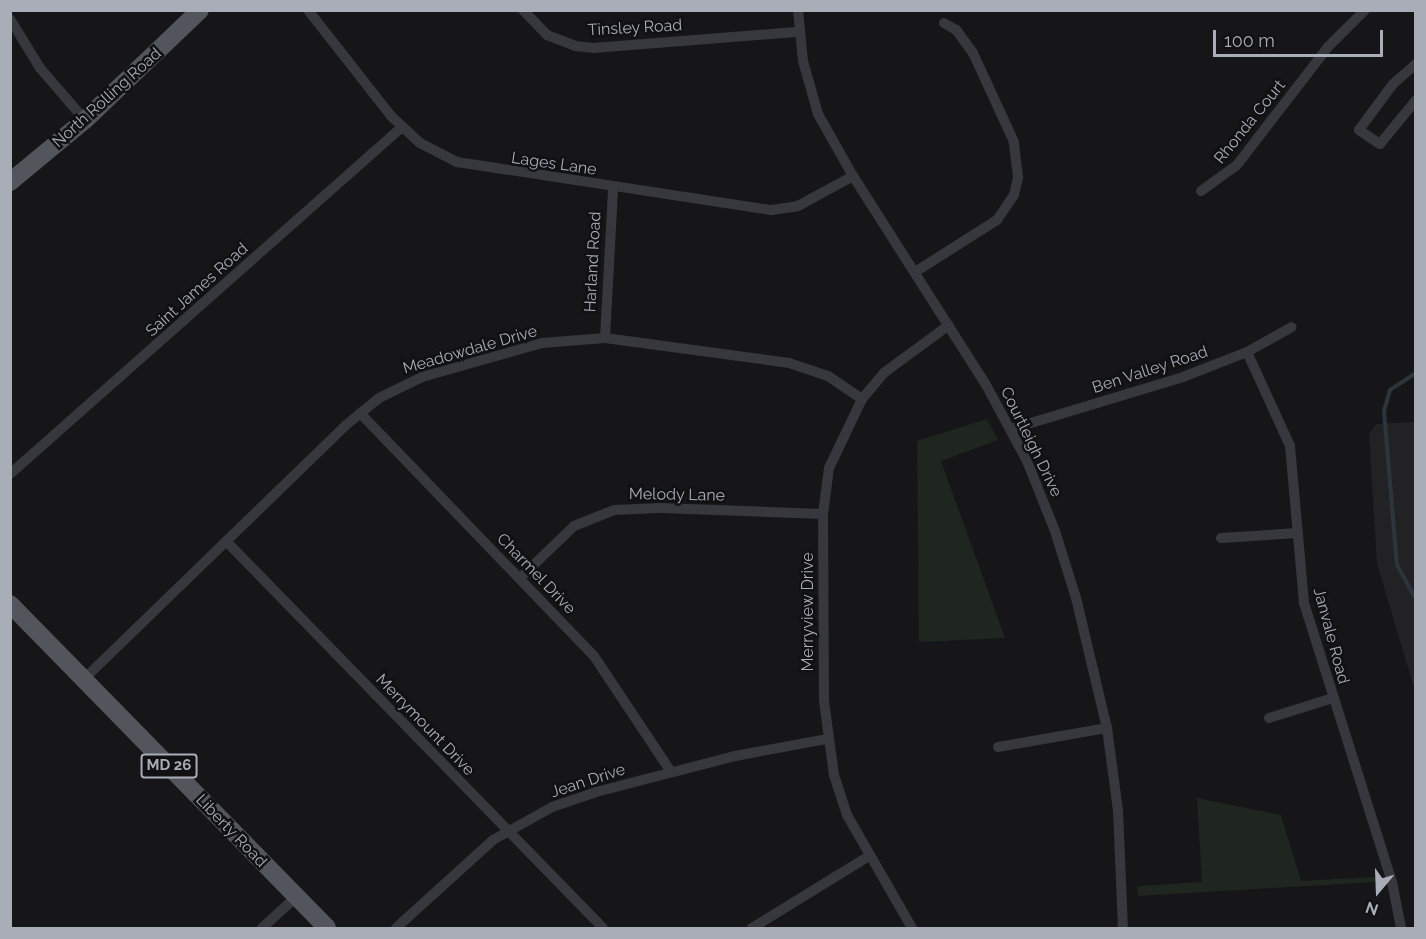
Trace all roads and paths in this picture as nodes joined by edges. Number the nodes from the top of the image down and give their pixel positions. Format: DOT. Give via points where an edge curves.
graph roads {
  1 [pos="200,10"];
  2 [pos="308,10"];
  3 [pos="523,10"];
  4 [pos="798,10"];
  5 [pos="1365,10"];
  6 [pos="10,19"];
  7 [pos="944,23"];
  8 [pos="798,32"];
  9 [pos="1414,69"];
  10 [pos="1416,100"];
  11 [pos="85,120"];
  12 [pos="402,127"];
  13 [pos="853,176"];
  14 [pos="10,182"];
  15 [pos="613,188"];
  16 [pos="1201,191"];
  17 [pos="915,272"];
  18 [pos="949,325"];
  19 [pos="1292,327"];
  20 [pos="605,338"];
  21 [pos="1247,352"];
  22 [pos="862,399"];
  23 [pos="360,412"];
  24 [pos="1011,429"];
  25 [pos="10,474"];
  26 [pos="823,514"];
  27 [pos="1298,533"];
  28 [pos="1221,538"];
  29 [pos="226,541"];
  30 [pos="520,578"];
  31 [pos="10,604"];
  32 [pos="84,680"];
  33 [pos="1333,698"];
  34 [pos="1269,718"];
  35 [pos="1107,728"];
  36 [pos="827,739"];
  37 [pos="998,747"];
  38 [pos="671,772"];
  39 [pos="507,831"];
  40 [pos="869,856"];
  41 [pos="296,897"];
  42 [pos="262,928"];
  43 [pos="327,928"];
  44 [pos="396,928"];
  45 [pos="603,928"];
  46 [pos="752,928"];
  47 [pos="912,928"];
  48 [pos="1124,928"];
  49 [pos="1401,928"];
  1 -- 11 [label="main road, North Rolling Road"];
  2 -- 12 [label="street, Lages Lane"];
  3 -- 8 [label="street, Tinsley Road" via="547,35 567,44 593,48"];
  4 -- 8 [label="street, Courtleigh Drive"];
  5 -- 16 [label="street, Rhonda Court" via="1328,47 1237,165"];
  6 -- 11 [label="street" via="40,68"];
  7 -- 17 [label="street" via="956,30 973,53 1014,142 1018,177 1014,195 997,220"];
  8 -- 13 [label="street, Courtleigh Drive" via="809,90 818,114"];
  9 -- 10 [label="street" via="1393,84 1359,130 1380,144"];
  11 -- 14 [label="main road, North Rolling Road"];
  12 -- 15 [label="street, Lages Lane" via="431,150 457,162"];
  12 -- 25 [label="street, Saint James Road"];
  13 -- 15 [label="street, Lages Lane" via="811,201 784,210"];
  13 -- 17 [label="street, Courtleigh Drive"];
  15 -- 20 [label="street, Harland Road"];
  17 -- 18 [label="street, Courtleigh Drive"];
  18 -- 22 [label="street, Merryview Drive" via="885,372"];
  18 -- 24 [label="street, Courtleigh Drive"];
  19 -- 21 [label="street, Ben Valley Road"];
  20 -- 22 [label="street, Meadowdale Drive" via="789,363 828,376"];
  20 -- 23 [label="street, Meadowdale Drive" via="542,343 422,377 399,386"];
  21 -- 24 [label="street, Ben Valley Road" via="1183,377"];
  21 -- 27 [label="street, Janvale Road" via="1290,446"];
  22 -- 26 [label="street, Merryview Drive" via="829,468"];
  23 -- 29 [label="street, Meadowdale Drive"];
  23 -- 30 [label="street, Charmel Drive"];
  24 -- 35 [label="street, Courtleigh Drive" via="1055,531 1087,640"];
  26 -- 30 [label="street, Melody Lane" via="614,510 574,526"];
  26 -- 36 [label="street, Merryview Drive"];
  27 -- 28 [label="street"];
  27 -- 33 [label="street, Janvale Road" via="1304,603"];
  29 -- 32 [label="street, Meadowdale Drive"];
  29 -- 39 [label="street, Merrymount Drive"];
  30 -- 38 [label="street, Charmel Drive" via="609,675"];
  31 -- 32 [label="main road, Liberty Road / MD 26"];
  32 -- 41 [label="main road, Liberty Road / MD 26"];
  33 -- 34 [label="street"];
  33 -- 49 [label="street, Janvale Road" via="1392,882"];
  35 -- 37 [label="street"];
  35 -- 48 [label="street, Courtleigh Drive" via="1118,810"];
  36 -- 38 [label="street, Jean Drive"];
  36 -- 40 [label="street, Merryview Drive" via="848,815"];
  38 -- 39 [label="street, Jean Drive" via="573,799"];
  39 -- 44 [label="street, Jean Drive" via="463,864"];
  39 -- 45 [label="street, Merrymount Drive"];
  40 -- 46 [label="street"];
  40 -- 47 [label="street, Merryview Drive"];
  41 -- 42 [label="street"];
  41 -- 43 [label="main road, Liberty Road / MD 26"];
}
